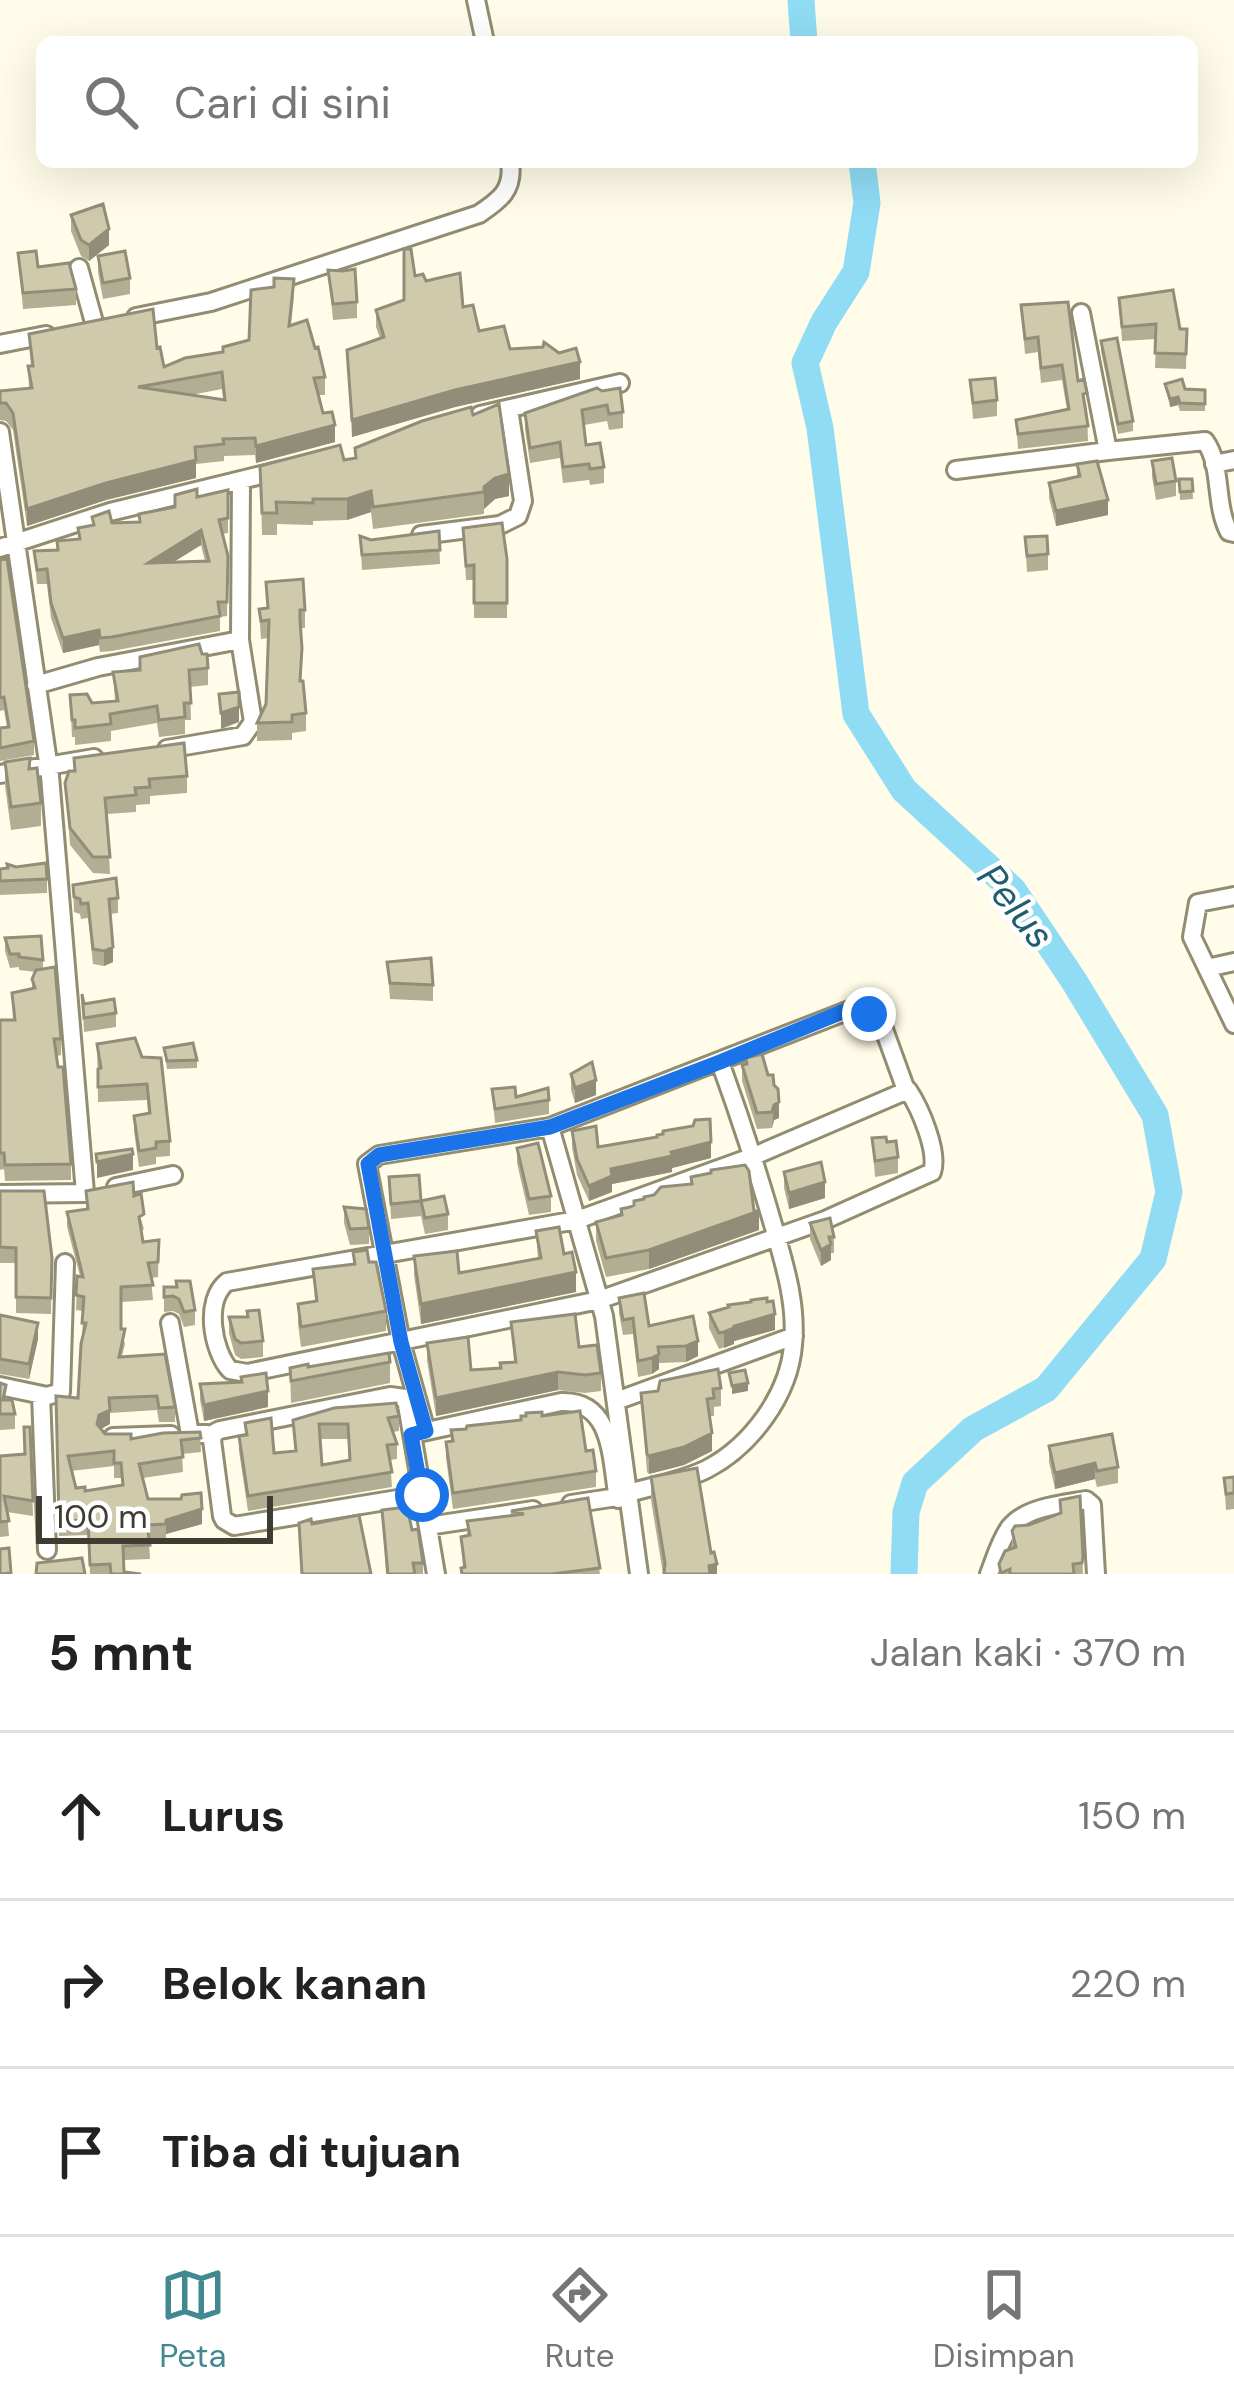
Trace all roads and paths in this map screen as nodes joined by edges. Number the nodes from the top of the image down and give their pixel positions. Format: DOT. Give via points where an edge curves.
graph roads {
  1 [pos="476,0"];
  2 [pos="484,36"];
  3 [pos="510,168"];
  4 [pos="79,268"];
  5 [pos="1081,313"];
  6 [pos="95,326"];
  7 [pos="0,344"];
  8 [pos="620,383"];
  9 [pos="509,410"];
  10 [pos="458,419"];
  11 [pos="0,432"];
  12 [pos="1108,451"];
  13 [pos="1234,460"];
  14 [pos="1214,464"];
  15 [pos="294,467"];
  16 [pos="956,470"];
  17 [pos="241,480"];
  18 [pos="1234,533"];
  19 [pos="413,536"];
  20 [pos="9,545"];
  21 [pos="240,640"];
  22 [pos="36,685"];
  23 [pos="149,751"];
  24 [pos="109,755"];
  25 [pos="48,766"];
  26 [pos="0,774"];
  27 [pos="1234,896"];
  28 [pos="1234,962"];
  29 [pos="1208,968"];
  30 [pos="1234,1022"];
  31 [pos="720,1062"];
  32 [pos="905,1090"];
  33 [pos="550,1127"];
  34 [pos="754,1156"];
  35 [pos="173,1175"];
  36 [pos="85,1193"];
  37 [pos="0,1194"];
  38 [pos="577,1220"];
  39 [pos="776,1237"];
  40 [pos="385,1256"];
  41 [pos="64,1263"];
  42 [pos="599,1300"];
  43 [pos="170,1323"];
  44 [pos="794,1336"];
  45 [pos="401,1342"];
  46 [pos="0,1386"];
  47 [pos="41,1395"];
  48 [pos="616,1401"];
  49 [pos="214,1433"];
  50 [pos="419,1433"];
  51 [pos="190,1434"];
  52 [pos="110,1437"];
  53 [pos="422,1495"];
  54 [pos="623,1495"];
  55 [pos="428,1526"];
  56 [pos="46,1550"];
  57 [pos="436,1574"];
  58 [pos="635,1574"];
  59 [pos="989,1574"];
  60 [pos="1096,1574"];
  1 -- 2 [label="street"];
  3 -- 6 [label="street" via="501,200 479,214 211,302"];
  4 -- 6 [label="street"];
  5 -- 12 [label="street"];
  6 -- 7 [label="street"];
  8 -- 9 [label="street"];
  9 -- 10 [label="street"];
  9 -- 19 [label="street" via="523,501 518,516"];
  11 -- 20 [label="street"];
  12 -- 14 [label="street" via="1205,441"];
  12 -- 16 [label="street"];
  13 -- 14 [label="street"];
  14 -- 18 [label="street" via="1223,520"];
  15 -- 17 [label="street"];
  17 -- 20 [label="street"];
  17 -- 21 [label="street"];
  20 -- 22 [label="street"];
  21 -- 22 [label="street"];
  21 -- 23 [label="street" via="249,730 228,741"];
  22 -- 25 [label="street"];
  24 -- 25 [label="street"];
  25 -- 26 [label="street"];
  25 -- 36 [label="street"];
  27 -- 29 [label="street" via="1198,903 1192,937"];
  28 -- 29 [label="street"];
  29 -- 30 [label="street"];
  31 -- 32 [label="street" via="852,1009 882,1024"];
  31 -- 33 [label="street"];
  31 -- 34 [label="street"];
  32 -- 34 [label="street"];
  32 -- 39 [label="street" via="935,1156 932,1172"];
  33 -- 38 [label="street"];
  33 -- 40 [label="street" via="370,1160"];
  34 -- 38 [label="street"];
  34 -- 39 [label="street"];
  35 -- 36 [label="street"];
  36 -- 37 [label="street"];
  38 -- 40 [label="street"];
  38 -- 42 [label="street"];
  39 -- 42 [label="street"];
  39 -- 44 [label="street"];
  40 -- 45 [label="street"];
  40 -- 45 [label="street" via="227,1282 214,1299 214,1323 223,1362 247,1373"];
  41 -- 47 [label="street" via="61,1392"];
  42 -- 45 [label="street"];
  42 -- 48 [label="street"];
  43 -- 51 [label="street"];
  44 -- 48 [label="street"];
  44 -- 54 [label="street" via="784,1382 749,1437 704,1471"];
  45 -- 50 [label="street"];
  46 -- 47 [label="street"];
  47 -- 56 [label="street"];
  48 -- 54 [label="street"];
  49 -- 50 [label="street" via="400,1396"];
  49 -- 51 [label="street"];
  49 -- 53 [label="street" via="222,1516 234,1526"];
  50 -- 53 [label="street"];
  50 -- 54 [label="street" via="561,1402 585,1405 607,1432"];
  51 -- 52 [label="street"];
  53 -- 55 [label="street"];
  54 -- 55 [label="street"];
  54 -- 58 [label="street"];
  55 -- 57 [label="street"];
  59 -- 60 [label="street" via="1018,1519 1087,1500"];
}
